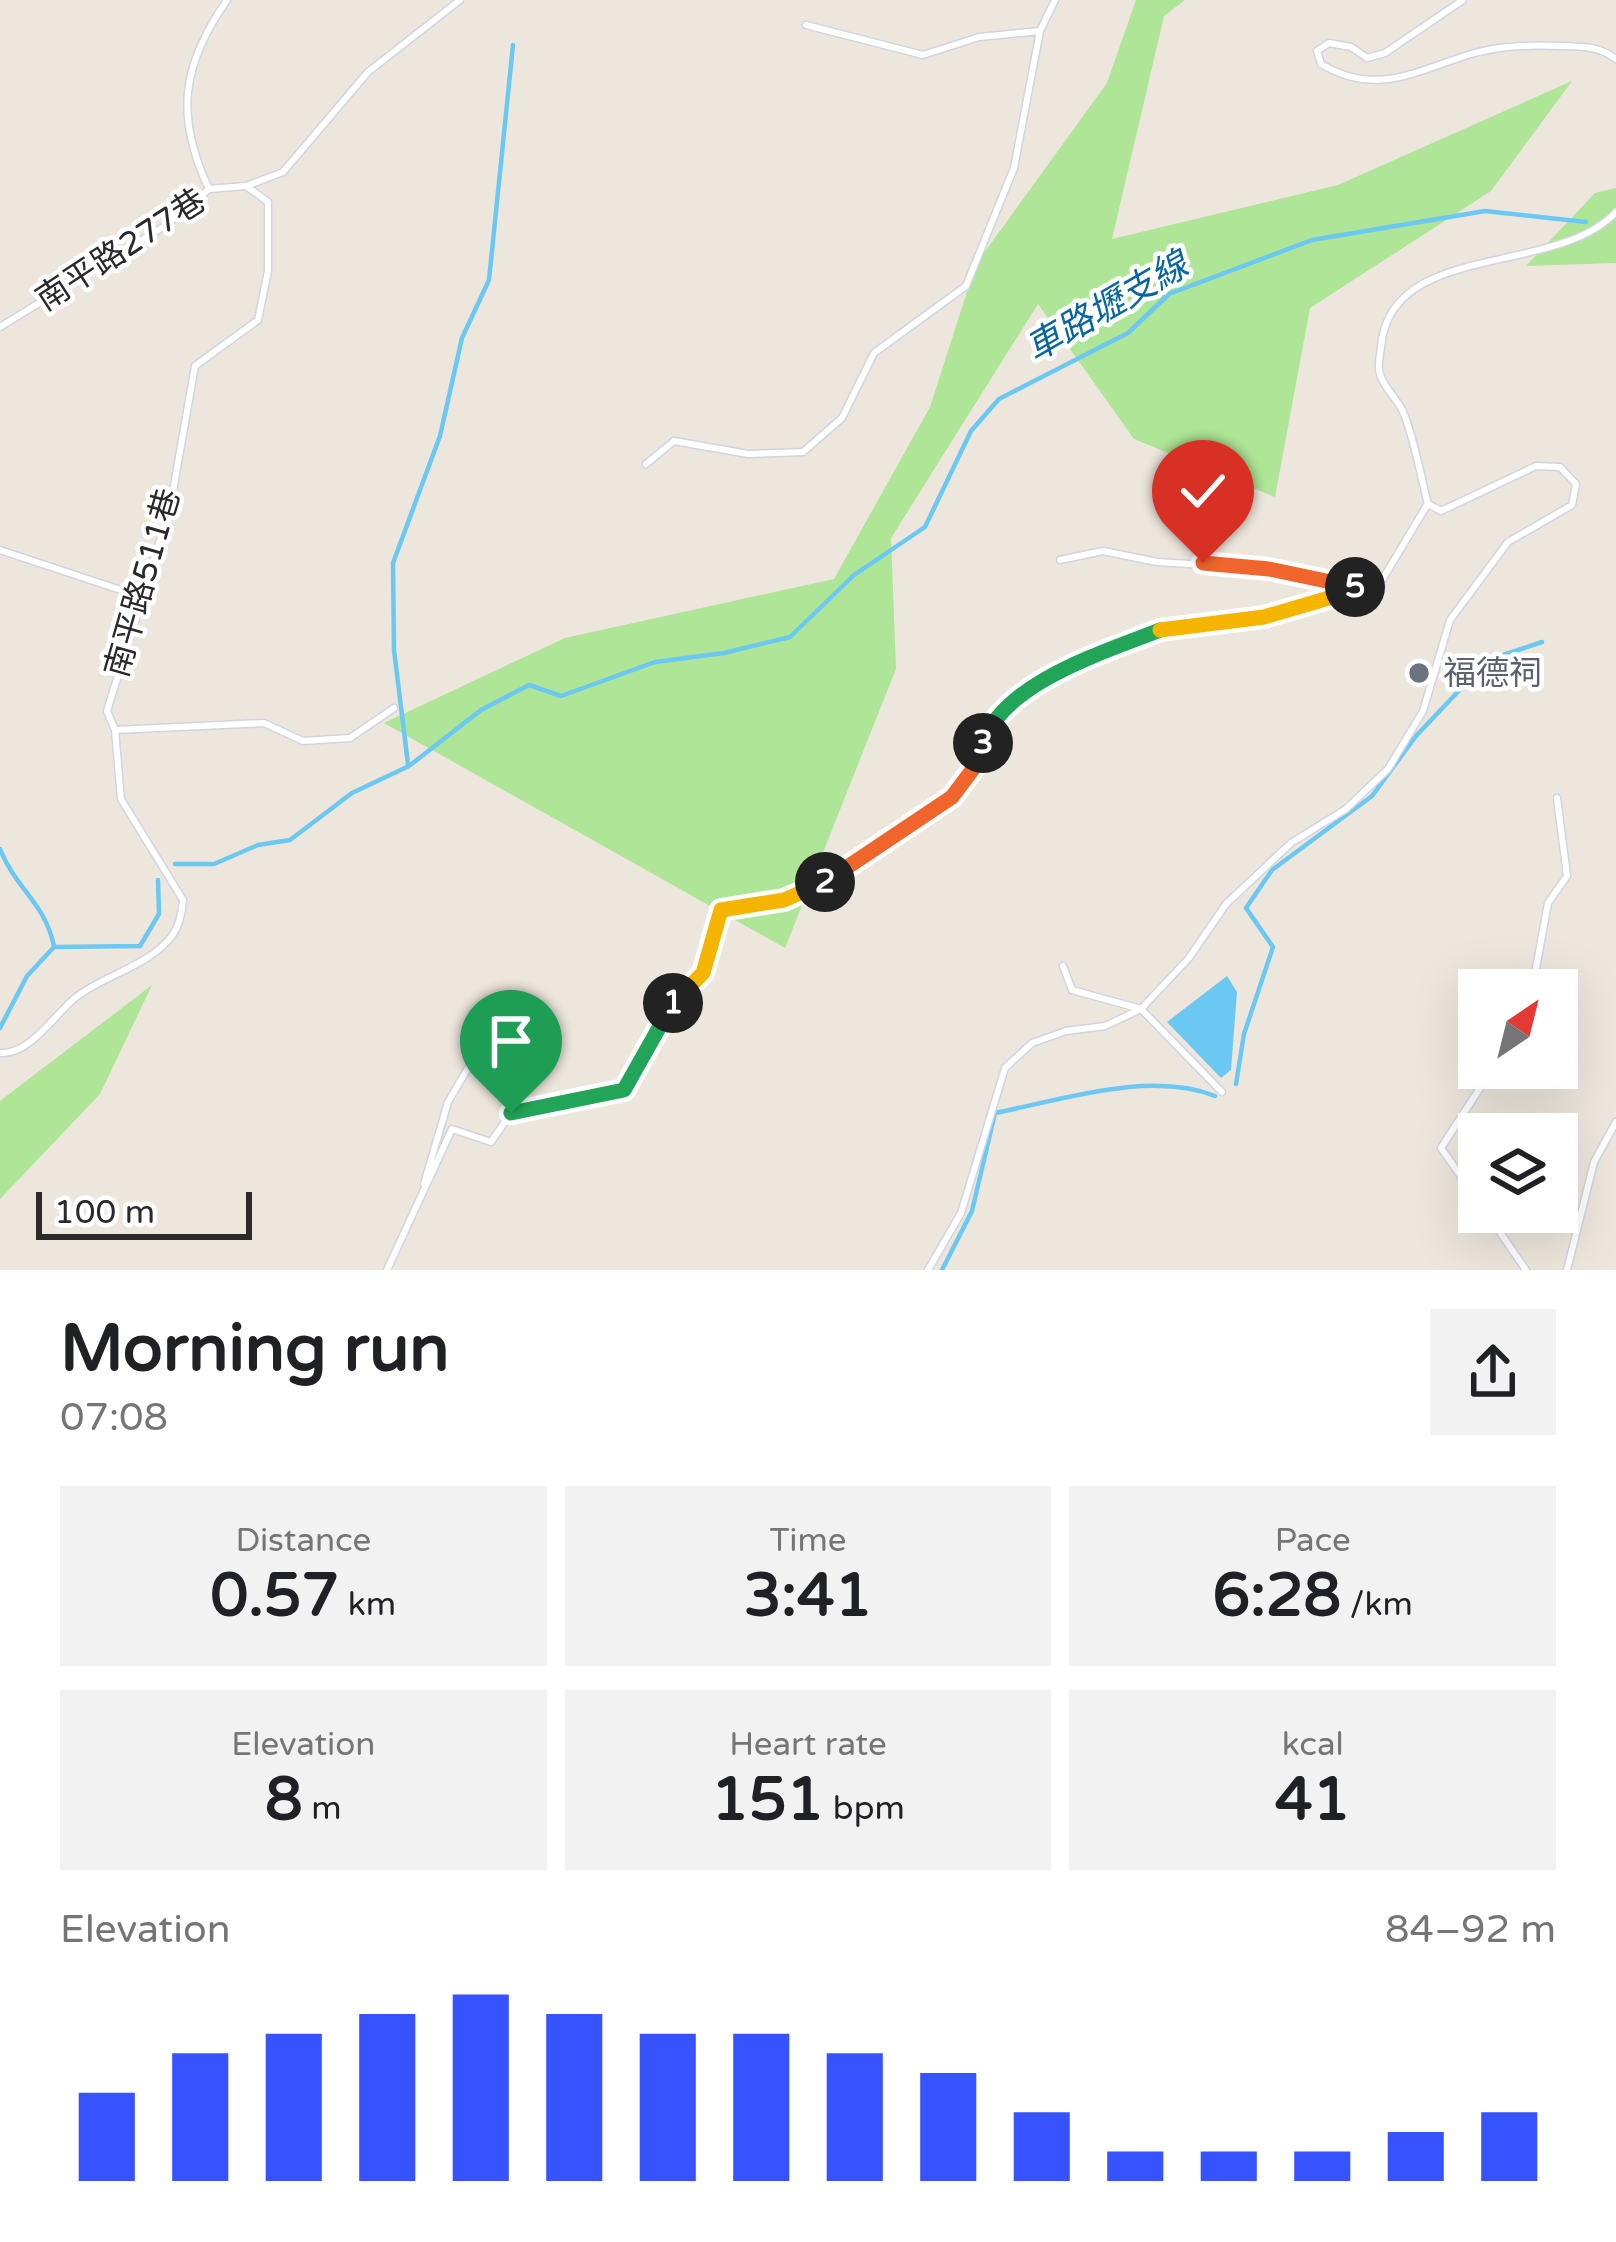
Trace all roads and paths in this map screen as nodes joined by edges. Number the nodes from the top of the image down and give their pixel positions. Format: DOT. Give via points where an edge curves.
graph roads {
  1 [pos="227,0"];
  2 [pos="460,0"];
  3 [pos="1054,0"];
  4 [pos="1463,0"];
  5 [pos="806,25"];
  6 [pos="1040,31"];
  7 [pos="1616,59"];
  8 [pos="247,186"];
  9 [pos="209,189"];
  10 [pos="1616,212"];
  11 [pos="0,327"];
  12 [pos="646,464"];
  13 [pos="1428,504"];
  14 [pos="0,550"];
  15 [pos="1060,560"];
  16 [pos="1363,588"];
  17 [pos="141,597"];
  18 [pos="394,708"];
  19 [pos="115,730"];
  20 [pos="1557,798"];
  21 [pos="1063,966"];
  22 [pos="1536,969"];
  23 [pos="496,997"];
  24 [pos="1141,1009"];
  25 [pos="0,1053"];
  26 [pos="1222,1092"];
  27 [pos="1616,1122"];
  28 [pos="1458,1123"];
  29 [pos="1458,1171"];
  30 [pos="423,1193"];
  31 [pos="1500,1233"];
  32 [pos="388,1270"];
  33 [pos="928,1270"];
  34 [pos="1526,1270"];
  35 [pos="1567,1270"];
  1 -- 9 [label="lane" via="199,52 183,112"];
  2 -- 8 [label="lane, 南平路277巷" via="368,72 283,172"];
  3 -- 6 [label="lane"];
  4 -- 7 [label="lane" via="1367,58 1329,43 1317,51 1321,64 1366,83 1519,45 1599,47"];
  5 -- 6 [label="lane" via="923,55 979,37"];
  6 -- 12 [label="lane" via="1015,168 966,286 874,353 842,418 803,452 748,454 674,442"];
  8 -- 9 [label="lane, 南平路277巷"];
  8 -- 17 [label="lane, 南平路511巷" via="268,202 270,219 258,320 194,366 170,508"];
  9 -- 11 [label="lane, 南平路277巷" via="165,226"];
  10 -- 13 [label="lane" via="1552,247 1436,276 1392,309 1378,372 1403,411"];
  13 -- 16 [label="lane" via="1381,583"];
  13 -- 24 [label="lane" via="1441,511 1536,466 1560,466 1576,484 1572,505 1508,542 1450,620 1423,711 1388,769 1226,904"];
  14 -- 17 [label="lane"];
  15 -- 16 [label="lane" via="1103,551"];
  16 -- 30 [label="lane" via="1264,617 1175,624 1054,673 991,721 976,765 952,797 836,877 784,900 721,910 703,973 663,1012 624,1090 511,1113 491,1142 452,1129"];
  17 -- 19 [label="lane, 南平路511巷" via="107,711"];
  18 -- 19 [label="lane" via="350,738 303,741 264,723"];
  19 -- 25 [label="lane, 南平路511巷" via="121,799 183,900 182,916 149,957 93,984 32,1040"];
  20 -- 22 [label="lane" via="1567,876 1548,903"];
  21 -- 24 [label="lane" via="1072,990"];
  23 -- 30 [label="lane" via="500,1014 448,1102"];
  24 -- 26 [label="lane"];
  24 -- 33 [label="lane" via="1032,1043 1005,1068 961,1213"];
  27 -- 35 [label="lane" via="1594,1162"];
  28 -- 29 [label="lane" via="1442,1148"];
  30 -- 32 [label="lane"];
  31 -- 34 [label="lane"];
}
